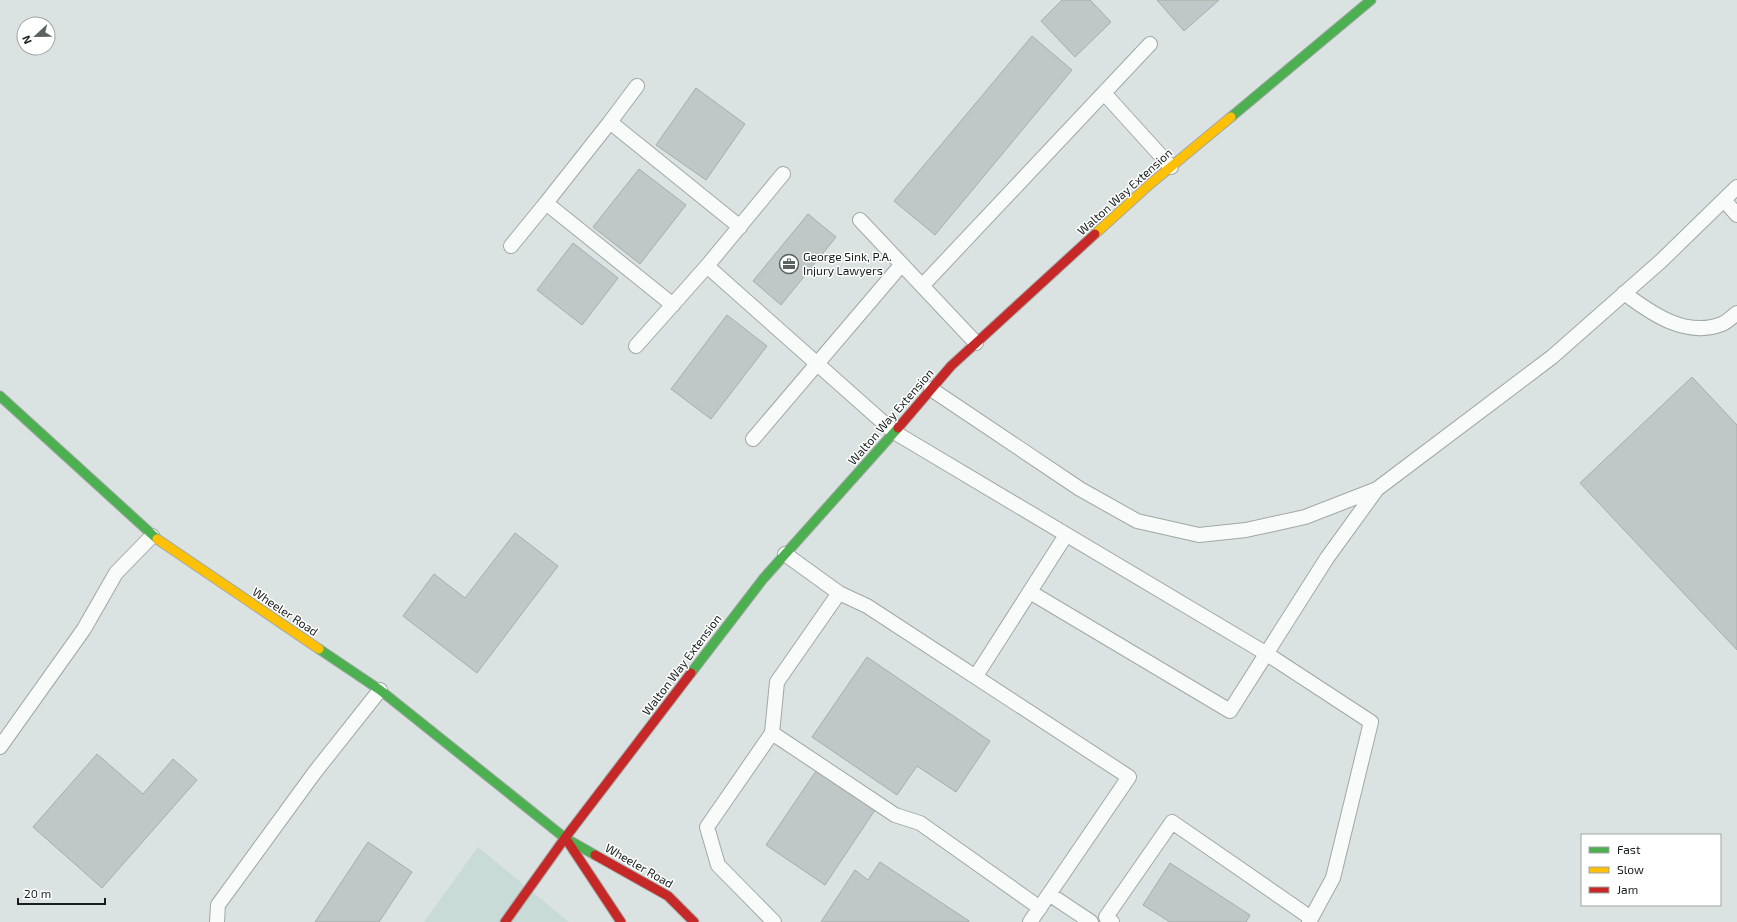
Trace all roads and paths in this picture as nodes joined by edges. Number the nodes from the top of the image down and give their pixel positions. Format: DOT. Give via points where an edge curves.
graph roads {
  1 [pos="1371,0"];
  2 [pos="1150,44"];
  3 [pos="637,86"];
  4 [pos="1104,93"];
  5 [pos="610,122"];
  6 [pos="1171,167"];
  7 [pos="783,174"];
  8 [pos="1737,187"];
  9 [pos="1724,200"];
  10 [pos="546,203"];
  11 [pos="1737,215"];
  12 [pos="860,220"];
  13 [pos="740,227"];
  14 [pos="511,246"];
  15 [pos="902,264"];
  16 [pos="707,266"];
  17 [pos="922,286"];
  18 [pos="1624,293"];
  19 [pos="673,305"];
  20 [pos="1737,313"];
  21 [pos="976,343"];
  22 [pos="636,346"];
  23 [pos="818,364"];
  24 [pos="931,389"];
  25 [pos="0,396"];
  26 [pos="894,432"];
  27 [pos="753,438"];
  28 [pos="1377,489"];
  29 [pos="1066,535"];
  30 [pos="152,536"];
  31 [pos="785,554"];
  32 [pos="1030,592"];
  33 [pos="839,593"];
  34 [pos="1266,654"];
  35 [pos="976,676"];
  36 [pos="380,690"];
  37 [pos="772,732"];
  38 [pos="0,747"];
  39 [pos="565,838"];
  40 [pos="1049,894"];
  41 [pos="1040,908"];
  42 [pos="1106,920"];
  43 [pos="1310,920"];
  44 [pos="217,922"];
  45 [pos="505,922"];
  46 [pos="621,922"];
  47 [pos="694,922"];
  48 [pos="774,922"];
  49 [pos="1030,922"];
  50 [pos="1091,922"];
  1 -- 6 [label="main road, Walton Way Extension"];
  2 -- 4 [label="lane"];
  3 -- 5 [label="lane"];
  4 -- 6 [label="lane"];
  4 -- 17 [label="lane"];
  5 -- 10 [label="lane"];
  5 -- 13 [label="lane"];
  6 -- 21 [label="main road, Walton Way Extension"];
  7 -- 13 [label="lane"];
  8 -- 9 [label="lane"];
  9 -- 11 [label="lane"];
  9 -- 18 [label="lane"];
  10 -- 14 [label="lane"];
  10 -- 19 [label="lane"];
  12 -- 15 [label="lane"];
  13 -- 16 [label="lane"];
  15 -- 17 [label="lane"];
  15 -- 23 [label="lane"];
  16 -- 19 [label="lane"];
  16 -- 23 [label="lane"];
  17 -- 21 [label="lane"];
  18 -- 20 [label="lane" via="1646,310 1684,327 1716,326"];
  18 -- 28 [label="lane" via="1552,357"];
  19 -- 22 [label="lane"];
  21 -- 24 [label="main road, Walton Way Extension"];
  23 -- 26 [label="lane"];
  23 -- 27 [label="lane"];
  24 -- 26 [label="main road, Walton Way Extension"];
  24 -- 28 [label="lane" via="1080,489 1137,521 1199,535 1246,530 1305,517"];
  25 -- 30 [label="main road, Wheeler Road"];
  26 -- 29 [label="lane"];
  26 -- 31 [label="main road, Walton Way Extension"];
  28 -- 34 [label="lane" via="1326,558"];
  29 -- 32 [label="lane"];
  29 -- 34 [label="lane"];
  30 -- 36 [label="main road, Wheeler Road"];
  30 -- 38 [label="lane" via="116,573 84,629"];
  31 -- 33 [label="lane"];
  31 -- 39 [label="main road, Walton Way Extension" via="763,579"];
  32 -- 34 [label="lane" via="1230,710"];
  32 -- 35 [label="lane"];
  33 -- 35 [label="lane" via="867,606"];
  33 -- 37 [label="lane" via="777,682"];
  34 -- 43 [label="lane" via="1371,722 1333,878"];
  35 -- 40 [label="lane" via="1129,777"];
  36 -- 39 [label="main road, Wheeler Road"];
  36 -- 44 [label="lane" via="315,772 218,905"];
  37 -- 41 [label="lane" via="895,815 920,823"];
  37 -- 48 [label="lane" via="707,827 718,865"];
  39 -- 45 [label="main road, Walton Way Extension"];
  39 -- 46 [label="main road, Wheeler Road"];
  39 -- 47 [label="main road, Wheeler Road" via="668,896"];
  40 -- 41 [label="lane"];
  40 -- 50 [label="lane"];
  41 -- 49 [label="lane"];
  42 -- 43 [label="lane" via="1172,822"];
}
